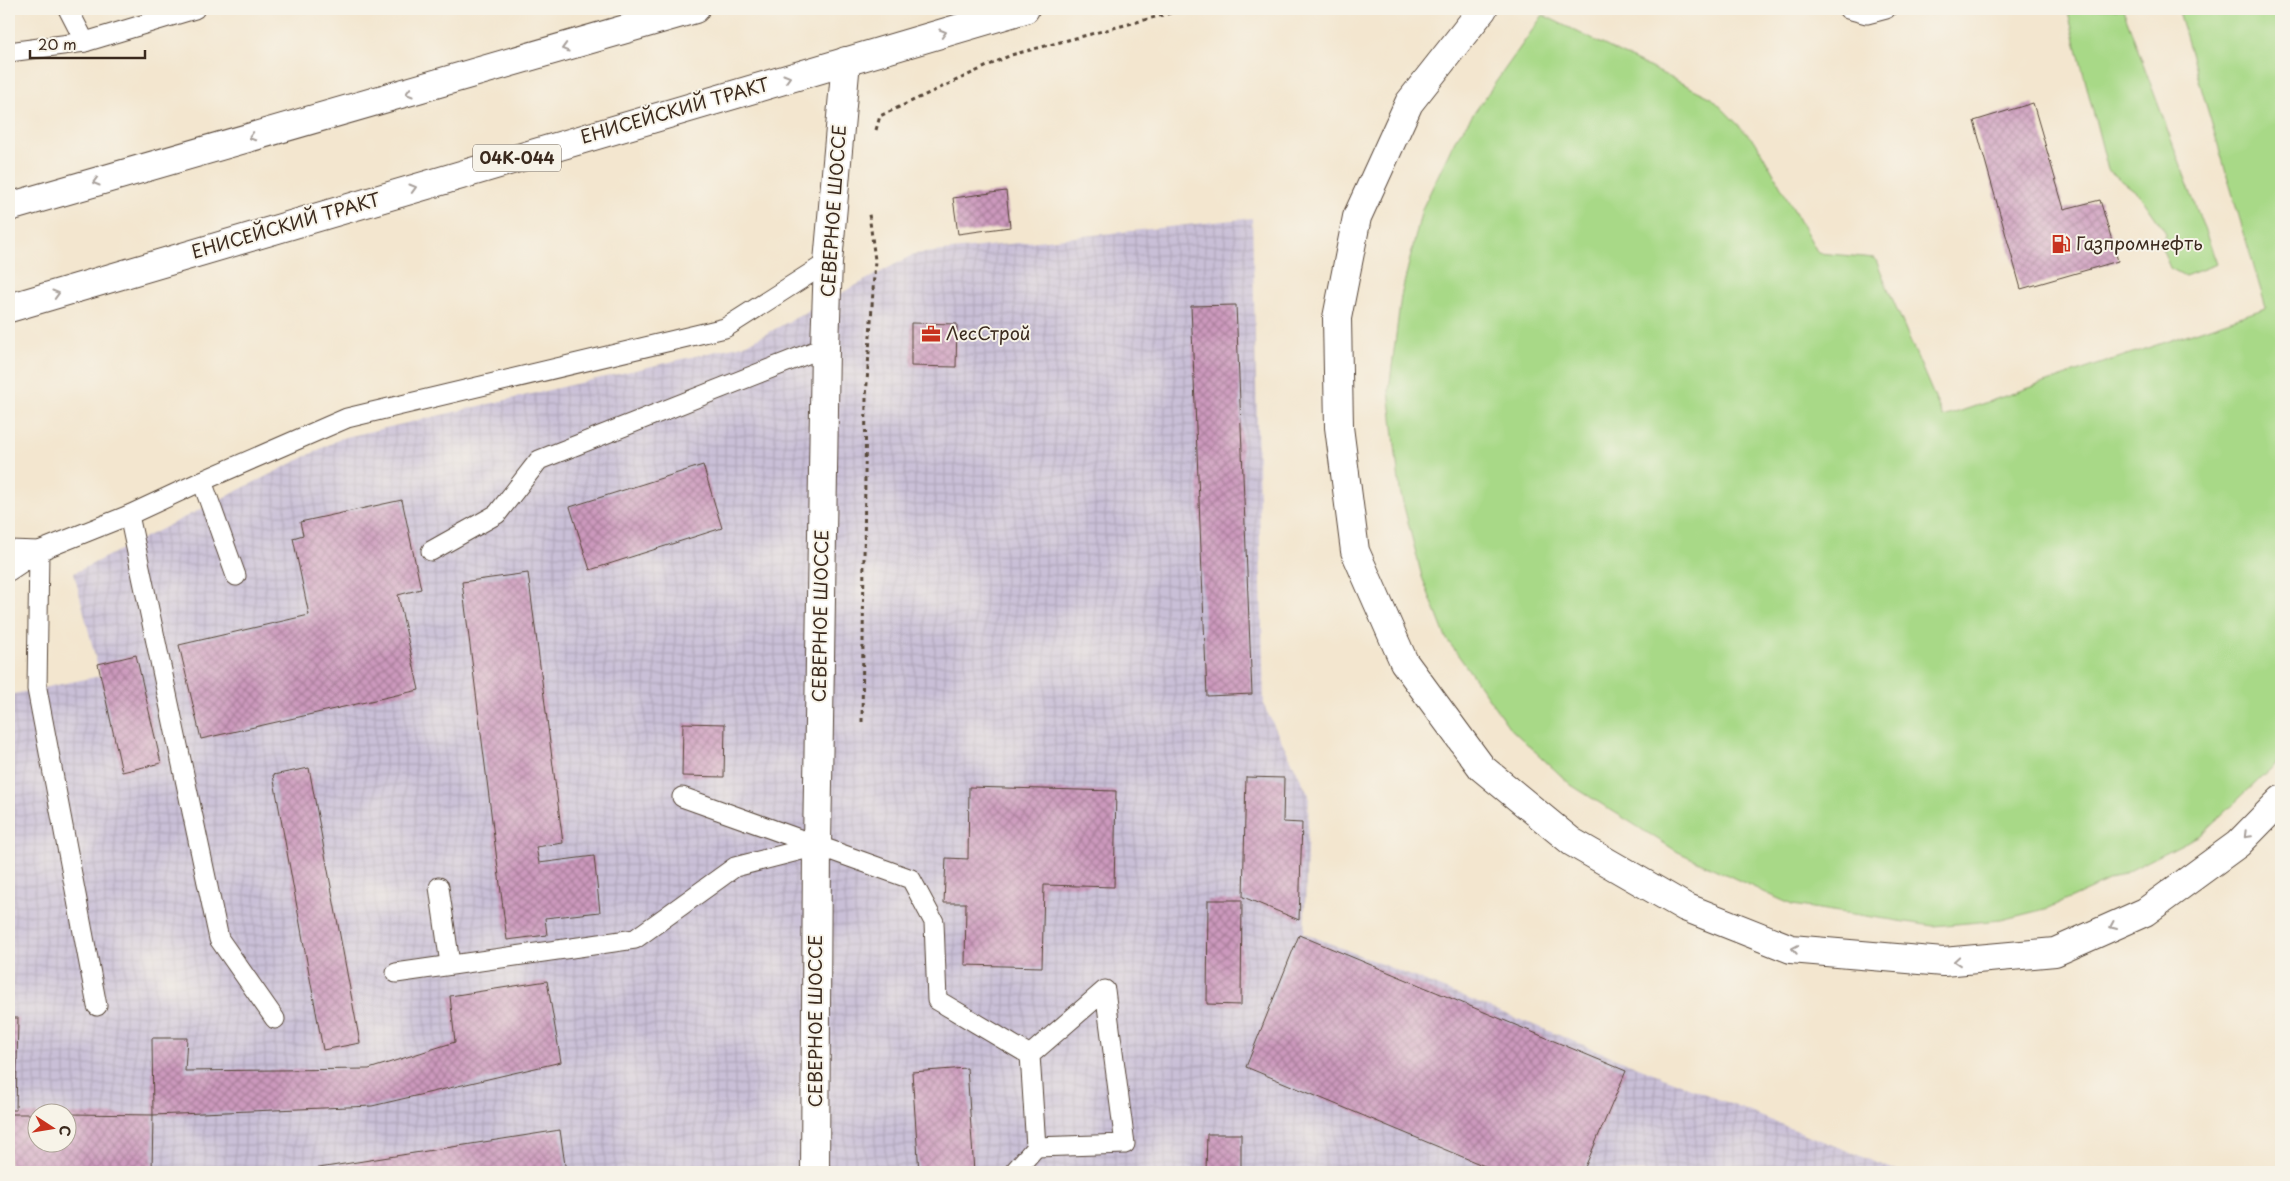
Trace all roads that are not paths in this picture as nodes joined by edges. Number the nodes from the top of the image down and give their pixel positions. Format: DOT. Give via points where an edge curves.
graph roads {
  1 [pos="68,9"];
  2 [pos="195,9"];
  3 [pos="643,9"];
  4 [pos="696,9"];
  5 [pos="1025,9"];
  6 [pos="1483,9"];
  7 [pos="1848,9"];
  8 [pos="1886,9"];
  9 [pos="603,37"];
  10 [pos="85,42"];
  11 [pos="9,52"];
  12 [pos="846,61"];
  13 [pos="9,207"];
  14 [pos="828,262"];
  15 [pos="9,308"];
  16 [pos="825,347"];
  17 [pos="202,481"];
  18 [pos="129,515"];
  19 [pos="9,550"];
  20 [pos="431,551"];
  21 [pos="38,552"];
  22 [pos="9,572"];
  23 [pos="236,576"];
  24 [pos="682,797"];
  25 [pos="2281,800"];
  26 [pos="817,846"];
  27 [pos="439,888"];
  28 [pos="450,964"];
  29 [pos="396,973"];
  30 [pos="97,1006"];
  31 [pos="275,1019"];
  32 [pos="1030,1055"];
  33 [pos="1036,1147"];
  34 [pos="815,1172"];
  35 [pos="1014,1172"];
  1 -- 10 [label="lane"];
  2 -- 10 [label="lane"];
  3 -- 9 [label="main road"];
  4 -- 9 [label="main road"];
  12 -- 5 [label="main road, ЕНИСЕЙСКИЙ ТРАКТ / 04К-044, one-way"];
  25 -- 6 [label="main road, one-way" via="2238,844 2145,912 2054,952 1943,962 1791,949 1685,907 1572,842 1482,768 1404,662 1355,551 1339,427 1337,318 1356,217 1409,103"];
  7 -- 8 [label="lane" via="1867,14"];
  9 -- 13 [label="main road, one-way"];
  10 -- 11 [label="lane"];
  12 -- 14 [label="main road, СЕВЕРНОЕ ШОССЕ"];
  15 -- 12 [label="main road, ЕНИСЕЙСКИЙ ТРАКТ / 04К-044, one-way"];
  14 -- 16 [label="main road, СЕВЕРНОЕ ШОССЕ"];
  14 -- 17 [label="lane" via="725,328 347,418"];
  16 -- 20 [label="lane" via="539,460 497,514"];
  16 -- 26 [label="main road, СЕВЕРНОЕ ШОССЕ"];
  17 -- 18 [label="lane"];
  17 -- 23 [label="lane"];
  18 -- 21 [label="lane"];
  18 -- 31 [label="lane" via="219,939"];
  19 -- 21 [label="lane"];
  21 -- 22 [label="lane"];
  21 -- 30 [label="lane" via="37,690"];
  24 -- 26 [label="lane"];
  26 -- 28 [label="lane" via="735,867 636,939"];
  26 -- 32 [label="lane" via="912,879 934,922 937,1000"];
  26 -- 34 [label="main road, СЕВЕРНОЕ ШОССЕ"];
  27 -- 28 [label="lane"];
  28 -- 29 [label="lane"];
  32 -- 33 [label="lane"];
  32 -- 33 [label="lane" via="1105,990 1125,1144"];
  33 -- 35 [label="lane"];
}
